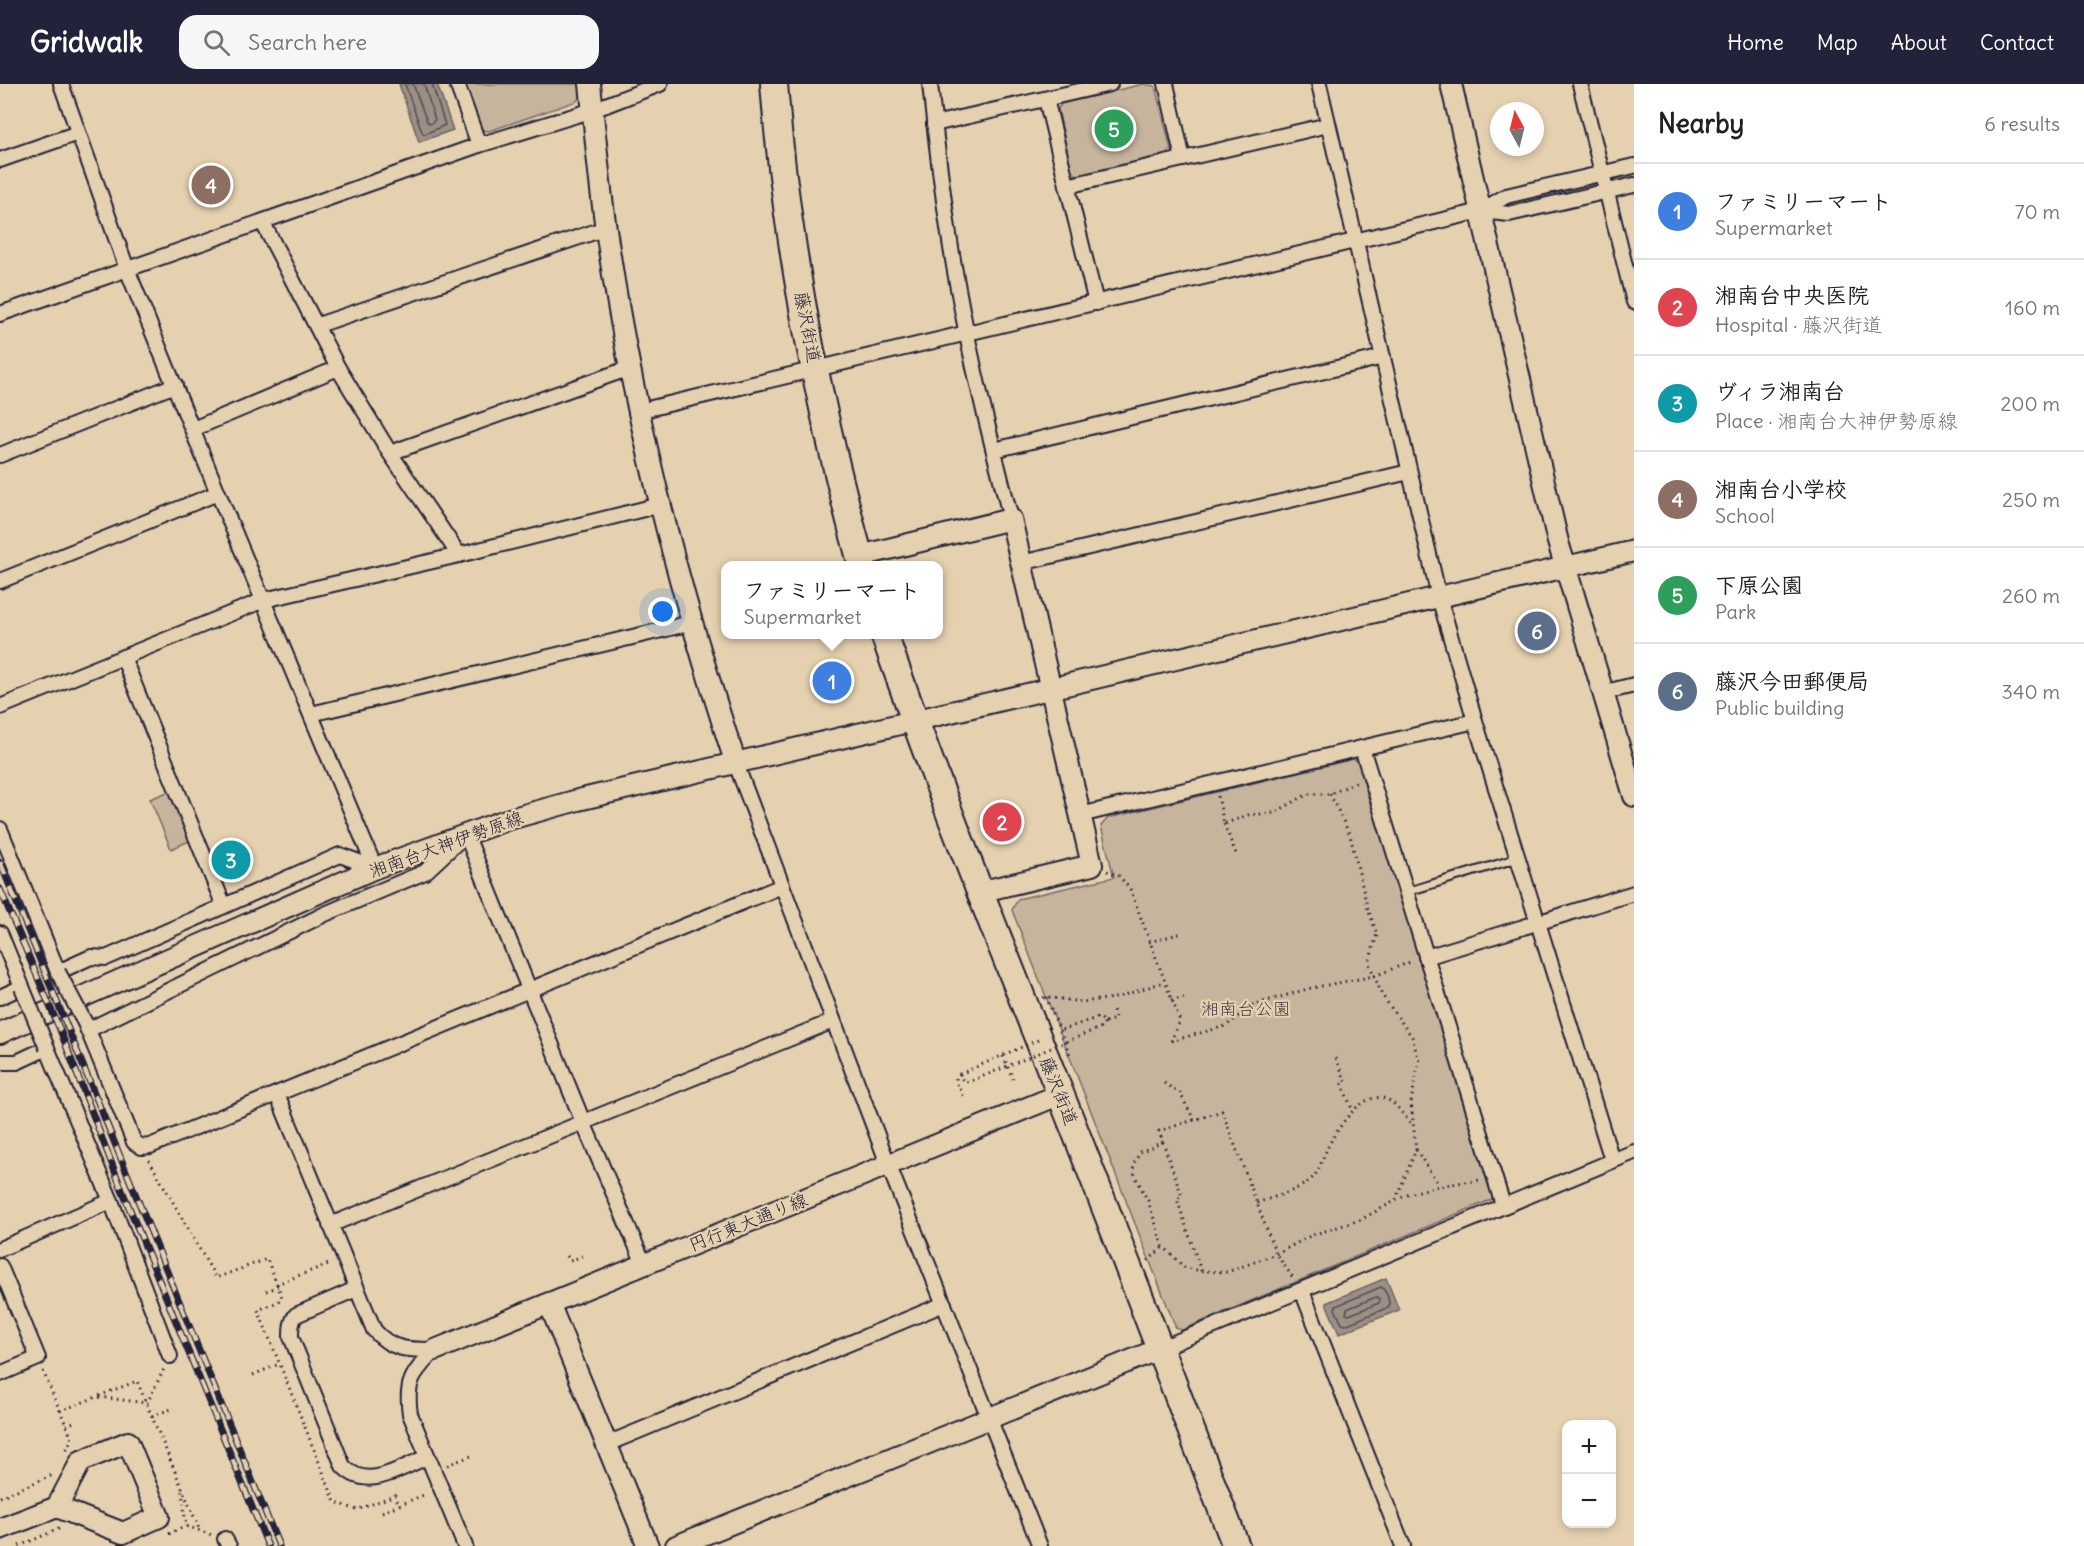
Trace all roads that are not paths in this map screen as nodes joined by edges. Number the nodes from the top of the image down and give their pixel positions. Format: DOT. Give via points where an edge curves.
graph roads {
  1 [pos="61,84"];
  2 [pos="457,84"];
  3 [pos="591,84"];
  4 [pos="660,84"];
  5 [pos="774,84"];
  6 [pos="930,84"];
  7 [pos="1110,84"];
  8 [pos="1166,84"];
  9 [pos="1319,84"];
  10 [pos="1450,84"];
  11 [pos="1580,84"];
  12 [pos="1046,99"];
  13 [pos="593,110"];
  14 [pos="934,124"];
  15 [pos="1328,125"];
  16 [pos="78,133"];
  17 [pos="480,145"];
  18 [pos="1183,159"];
  19 [pos="0,160"];
  20 [pos="1634,166"];
  21 [pos="1603,173"];
  22 [pos="1634,185"];
  23 [pos="1067,186"];
  24 [pos="1607,191"];
  25 [pos="1481,212"];
  26 [pos="263,223"];
  27 [pos="606,228"];
  28 [pos="1356,242"];
  29 [pos="127,269"];
  30 [pos="1634,300"];
  31 [pos="1096,303"];
  32 [pos="0,314"];
  33 [pos="318,325"];
  34 [pos="967,334"];
  35 [pos="1383,357"];
  36 [pos="339,368"];
  37 [pos="630,368"];
  38 [pos="816,370"];
  39 [pos="175,385"];
  40 [pos="639,411"];
  41 [pos="193,429"];
  42 [pos="994,450"];
  43 [pos="390,453"];
  44 [pos="0,455"];
  45 [pos="1409,472"];
  46 [pos="218,492"];
  47 [pos="660,505"];
  48 [pos="1011,519"];
  49 [pos="1634,551"];
  50 [pos="459,555"];
  51 [pos="861,561"];
  52 [pos="1021,563"];
  53 [pos="1565,567"];
  54 [pos="0,581"];
  55 [pos="1438,597"];
  56 [pos="264,600"];
  57 [pos="691,623"];
  58 [pos="886,639"];
  59 [pos="123,657"];
  60 [pos="1634,685"];
  61 [pos="1051,688"];
  62 [pos="1602,693"];
  63 [pos="0,707"];
  64 [pos="311,714"];
  65 [pos="914,721"];
  66 [pos="1475,722"];
  67 [pos="1362,748"];
  68 [pos="736,764"];
  69 [pos="1634,796"];
  70 [pos="1080,815"];
  71 [pos="0,829"];
  72 [pos="466,834"];
  73 [pos="1518,858"];
  74 [pos="375,868"];
  75 [pos="353,877"];
  76 [pos="782,886"];
  77 [pos="979,892"];
  78 [pos="1406,892"];
  79 [pos="1634,893"];
  80 [pos="361,898"];
  81 [pos="224,906"];
  82 [pos="1538,923"];
  83 [pos="0,933"];
  84 [pos="1420,959"];
  85 [pos="58,972"];
  86 [pos="22,987"];
  87 [pos="530,990"];
  88 [pos="0,997"];
  89 [pos="833,1021"];
  90 [pos="87,1026"];
  91 [pos="0,1033"];
  92 [pos="47,1048"];
  93 [pos="0,1062"];
  94 [pos="277,1094"];
  95 [pos="1060,1094"];
  96 [pos="584,1122"];
  97 [pos="1634,1152"];
  98 [pos="1612,1160"];
  99 [pos="888,1164"];
  100 [pos="111,1201"];
  101 [pos="1503,1205"];
  102 [pos="330,1225"];
  103 [pos="0,1249"];
  104 [pos="644,1264"];
  105 [pos="0,1266"];
  106 [pos="1299,1287"];
  107 [pos="356,1289"];
  108 [pos="549,1303"];
  109 [pos="944,1304"];
  110 [pos="1159,1349"];
  111 [pos="435,1350"];
  112 [pos="170,1356"];
  113 [pos="0,1374"];
  114 [pos="989,1419"];
  115 [pos="607,1444"];
  116 [pos="427,1457"];
  117 [pos="57,1507"];
  118 [pos="0,1529"];
  119 [pos="465,1546"];
  120 [pos="648,1546"];
  121 [pos="676,1546"];
  122 [pos="1040,1546"];
  123 [pos="1236,1546"];
  124 [pos="1403,1546"];
  1 -- 16 [label="street"];
  2 -- 17 [label="street"];
  3 -- 13 [label="street"];
  4 -- 13 [label="street"];
  5 -- 38 [label="highway, 藤沢街道" via="793,245"];
  6 -- 14 [label="street"];
  7 -- 12 [label="street"];
  8 -- 18 [label="street"];
  9 -- 15 [label="street"];
  10 -- 25 [label="street"];
  11 -- 21 [label="street"];
  12 -- 14 [label="street"];
  12 -- 23 [label="street"];
  13 -- 17 [label="street"];
  13 -- 27 [label="street"];
  14 -- 34 [label="street"];
  15 -- 18 [label="street"];
  15 -- 28 [label="street"];
  16 -- 19 [label="street"];
  16 -- 29 [label="street"];
  17 -- 26 [label="street"];
  18 -- 23 [label="street"];
  20 -- 21 [label="street"];
  21 -- 24 [label="street"];
  21 -- 25 [label="street" via="1506,196"];
  22 -- 24 [label="street"];
  23 -- 31 [label="street"];
  24 -- 25 [label="street" via="1509,214"];
  24 -- 30 [label="street"];
  25 -- 28 [label="street"];
  25 -- 53 [label="street"];
  26 -- 29 [label="street"];
  26 -- 33 [label="street"];
  27 -- 33 [label="street"];
  27 -- 37 [label="street"];
  28 -- 31 [label="street"];
  28 -- 35 [label="street"];
  29 -- 32 [label="street"];
  29 -- 39 [label="street"];
  31 -- 34 [label="street"];
  33 -- 36 [label="street"];
  34 -- 38 [label="street"];
  34 -- 42 [label="street"];
  35 -- 42 [label="street"];
  35 -- 45 [label="street"];
  36 -- 41 [label="street"];
  36 -- 43 [label="street"];
  37 -- 40 [label="street"];
  37 -- 43 [label="street"];
  38 -- 40 [label="street"];
  38 -- 51 [label="highway, 藤沢街道"];
  39 -- 41 [label="street"];
  39 -- 44 [label="street"];
  40 -- 47 [label="street"];
  41 -- 46 [label="street"];
  42 -- 48 [label="street"];
  43 -- 50 [label="street"];
  45 -- 52 [label="street"];
  45 -- 55 [label="street"];
  46 -- 54 [label="street"];
  46 -- 56 [label="street"];
  47 -- 50 [label="street"];
  47 -- 57 [label="street"];
  48 -- 51 [label="street"];
  48 -- 52 [label="street"];
  49 -- 53 [label="street, 湘南台大神伊勢原線"];
  50 -- 56 [label="street"];
  52 -- 61 [label="street"];
  53 -- 55 [label="street, 湘南台大神伊勢原線"];
  53 -- 62 [label="street"];
  55 -- 61 [label="street, 湘南台大神伊勢原線"];
  55 -- 66 [label="street"];
  56 -- 59 [label="street"];
  56 -- 64 [label="street"];
  57 -- 64 [label="street"];
  57 -- 68 [label="street"];
  58 -- 65 [label="highway, 藤沢街道"];
  59 -- 63 [label="street"];
  59 -- 81 [label="street"];
  60 -- 62 [label="street"];
  61 -- 65 [label="street, 湘南台大神伊勢原線"];
  61 -- 70 [label="street"];
  62 -- 69 [label="street"];
  64 -- 74 [label="street"];
  65 -- 68 [label="street, 湘南台大神伊勢原線"];
  65 -- 77 [label="highway, 藤沢街道"];
  66 -- 67 [label="street"];
  66 -- 73 [label="street"];
  67 -- 70 [label="street"];
  67 -- 78 [label="street"];
  68 -- 72 [label="street, 湘南台大神伊勢原線" via="578,800"];
  68 -- 76 [label="street"];
  70 -- 77 [label="street" via="1092,865"];
  71 -- 85 [label="street"];
  72 -- 74 [label="street, 湘南台大神伊勢原線"];
  72 -- 80 [label="street" via="425,872"];
  72 -- 87 [label="street"];
  73 -- 78 [label="lane"];
  73 -- 82 [label="street"];
  74 -- 75 [label="street, 湘南台大神伊勢原線"];
  74 -- 81 [label="street" via="340,855"];
  75 -- 80 [label="street"];
  75 -- 91 [label="street, 湘南台大神伊勢原線"];
  76 -- 87 [label="street"];
  76 -- 89 [label="street"];
  77 -- 95 [label="highway, 藤沢街道" via="1050,1035"];
  78 -- 84 [label="street"];
  79 -- 82 [label="street"];
  80 -- 90 [label="street"];
  81 -- 85 [label="street" via="106,958 91,957"];
  82 -- 84 [label="street"];
  82 -- 98 [label="street"];
  83 -- 86 [label="street"];
  84 -- 101 [label="street"];
  85 -- 90 [label="street, bridge"];
  86 -- 88 [label="street"];
  86 -- 92 [label="street, bridge"];
  87 -- 94 [label="street"];
  87 -- 96 [label="street"];
  89 -- 96 [label="street"];
  89 -- 99 [label="street"];
  90 -- 94 [label="street" via="134,1142 142,1147"];
  92 -- 93 [label="street" via="17,1062"];
  92 -- 100 [label="street"];
  94 -- 102 [label="street"];
  95 -- 99 [label="street, 円行東大通り線"];
  95 -- 110 [label="highway, 藤沢街道"];
  96 -- 102 [label="street"];
  96 -- 104 [label="street"];
  97 -- 98 [label="street"];
  98 -- 101 [label="street"];
  99 -- 104 [label="street, 円行東大通り線"];
  99 -- 109 [label="street"];
  100 -- 103 [label="street"];
  100 -- 112 [label="street"];
  101 -- 106 [label="street"];
  102 -- 107 [label="street"];
  104 -- 108 [label="street, 円行東大通り線"];
  105 -- 113 [label="street" via="38,1358"];
  106 -- 110 [label="street"];
  106 -- 124 [label="street"];
  107 -- 111 [label="street" via="383,1341 414,1350"];
  107 -- 116 [label="street" via="296,1314 291,1322 291,1337 343,1466 350,1474 374,1479"];
  108 -- 111 [label="street, 円行東大通り線"];
  108 -- 115 [label="street"];
  109 -- 114 [label="street"];
  109 -- 115 [label="street"];
  110 -- 114 [label="street"];
  110 -- 123 [label="highway, 藤沢街道"];
  111 -- 116 [label="street" via="415,1372 408,1400"];
  114 -- 121 [label="street"];
  114 -- 122 [label="street"];
  115 -- 120 [label="street"];
  116 -- 119 [label="street"];
  117 -- 117 [label="street" via="81,1461 128,1442 159,1517 123,1533"];
  117 -- 118 [label="street"];
}
